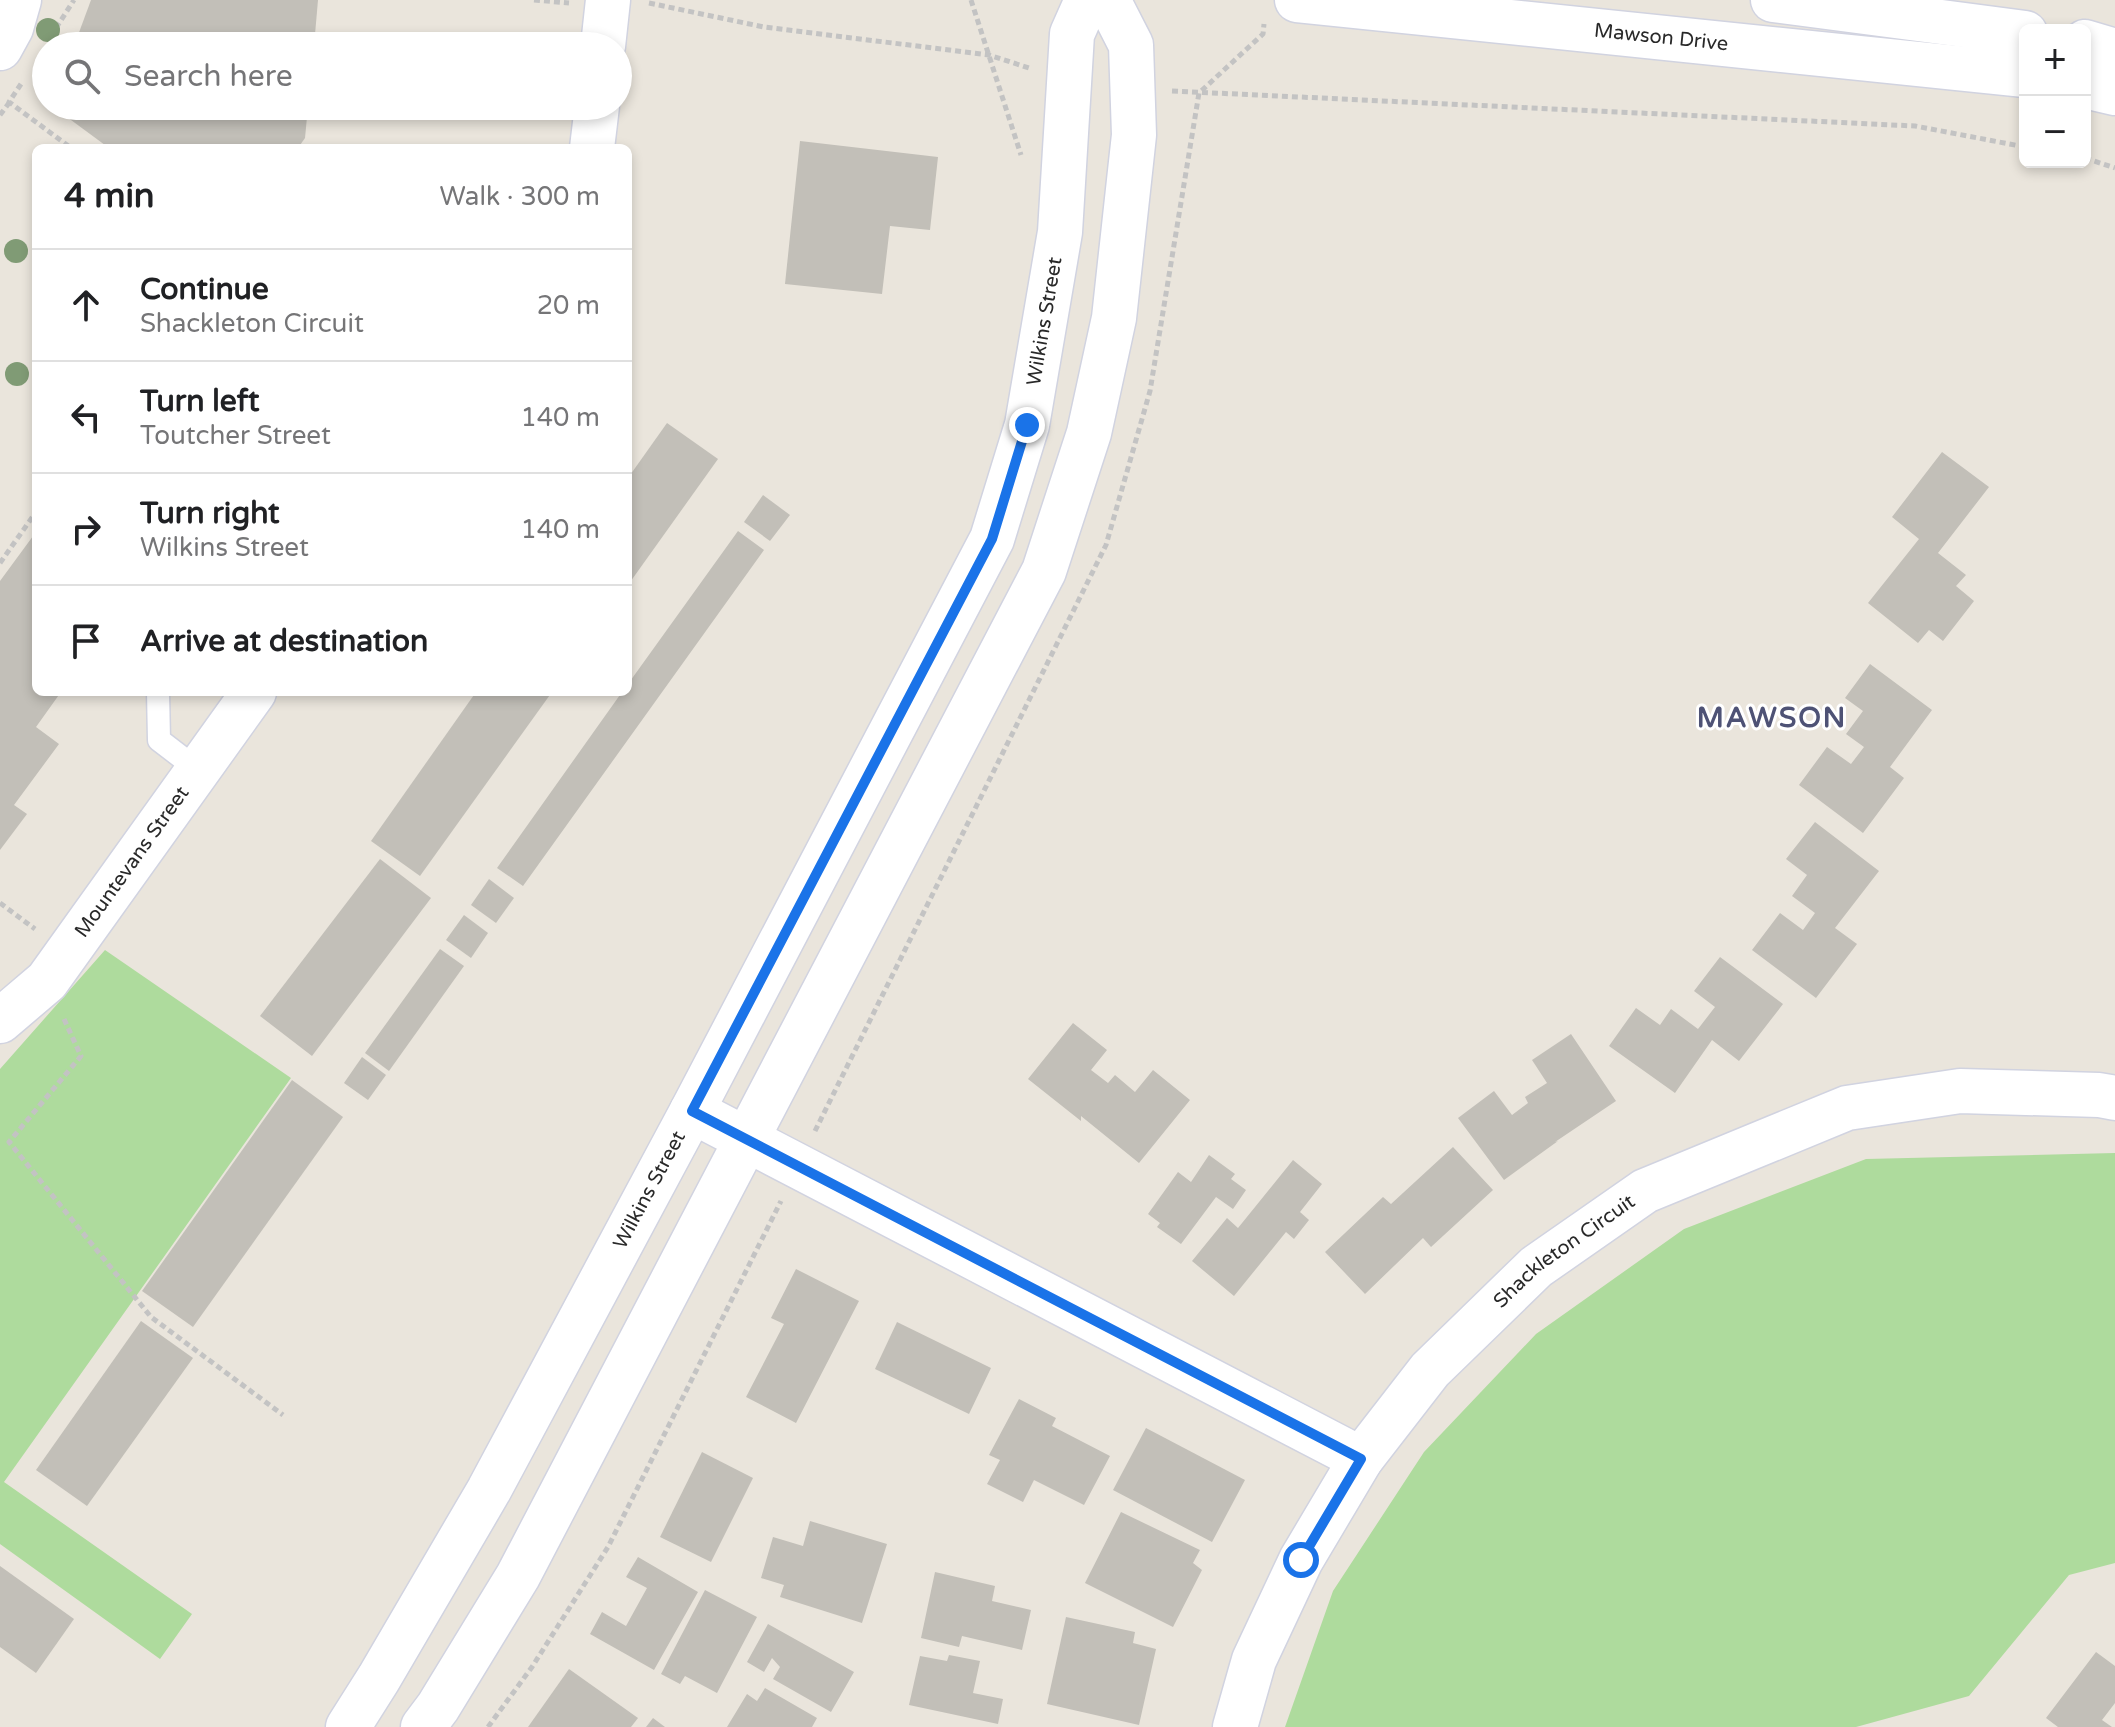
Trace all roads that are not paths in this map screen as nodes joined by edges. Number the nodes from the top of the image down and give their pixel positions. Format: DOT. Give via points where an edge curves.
graph roads {
  1 [pos="19,0"];
  2 [pos="608,0"];
  3 [pos="1087,0"];
  4 [pos="1108,0"];
  5 [pos="1297,0"];
  6 [pos="1773,0"];
  7 [pos="605,32"];
  8 [pos="2019,32"];
  9 [pos="2091,44"];
  10 [pos="2115,51"];
  11 [pos="13,62"];
  12 [pos="2019,74"];
  13 [pos="2091,87"];
  14 [pos="2115,93"];
  15 [pos="595,120"];
  16 [pos="592,144"];
  17 [pos="158,696"];
  18 [pos="251,696"];
  19 [pos="198,770"];
  20 [pos="0,1021"];
  21 [pos="2115,1098"];
  22 [pos="692,1111"];
  23 [pos="747,1140"];
  24 [pos="1361,1459"];
  25 [pos="348,1727"];
  26 [pos="423,1727"];
  27 [pos="1235,1727"];
  1 -- 11 [label="street" via="11,28"];
  2 -- 7 [label="street"];
  3 -- 22 [label="street, Wilkins Street" via="1072,34 1060,232 1027,425 992,539"];
  4 -- 23 [label="street" via="1131,45 1134,135 1114,318 1089,433 1044,571"];
  5 -- 12 [label="street, Mawson Drive"];
  6 -- 8 [label="street"];
  9 -- 10 [label="street"];
  13 -- 14 [label="street"];
  15 -- 16 [label="street"];
  17 -- 19 [label="lane" via="159,740"];
  18 -- 19 [label="street, Mountevans Street"];
  19 -- 20 [label="street, Mountevans Street" via="47,981"];
  21 -- 24 [label="street, Shackleton Circuit" via="1960,1091 1847,1108 1645,1191 1536,1267 1430,1370"];
  22 -- 23 [label="street"];
  22 -- 25 [label="street, Wilkins Street" via="489,1490"];
  23 -- 24 [label="street"];
  23 -- 26 [label="street" via="518,1576"];
  24 -- 27 [label="street, Shackleton Circuit" via="1301,1560 1254,1660"];
}
